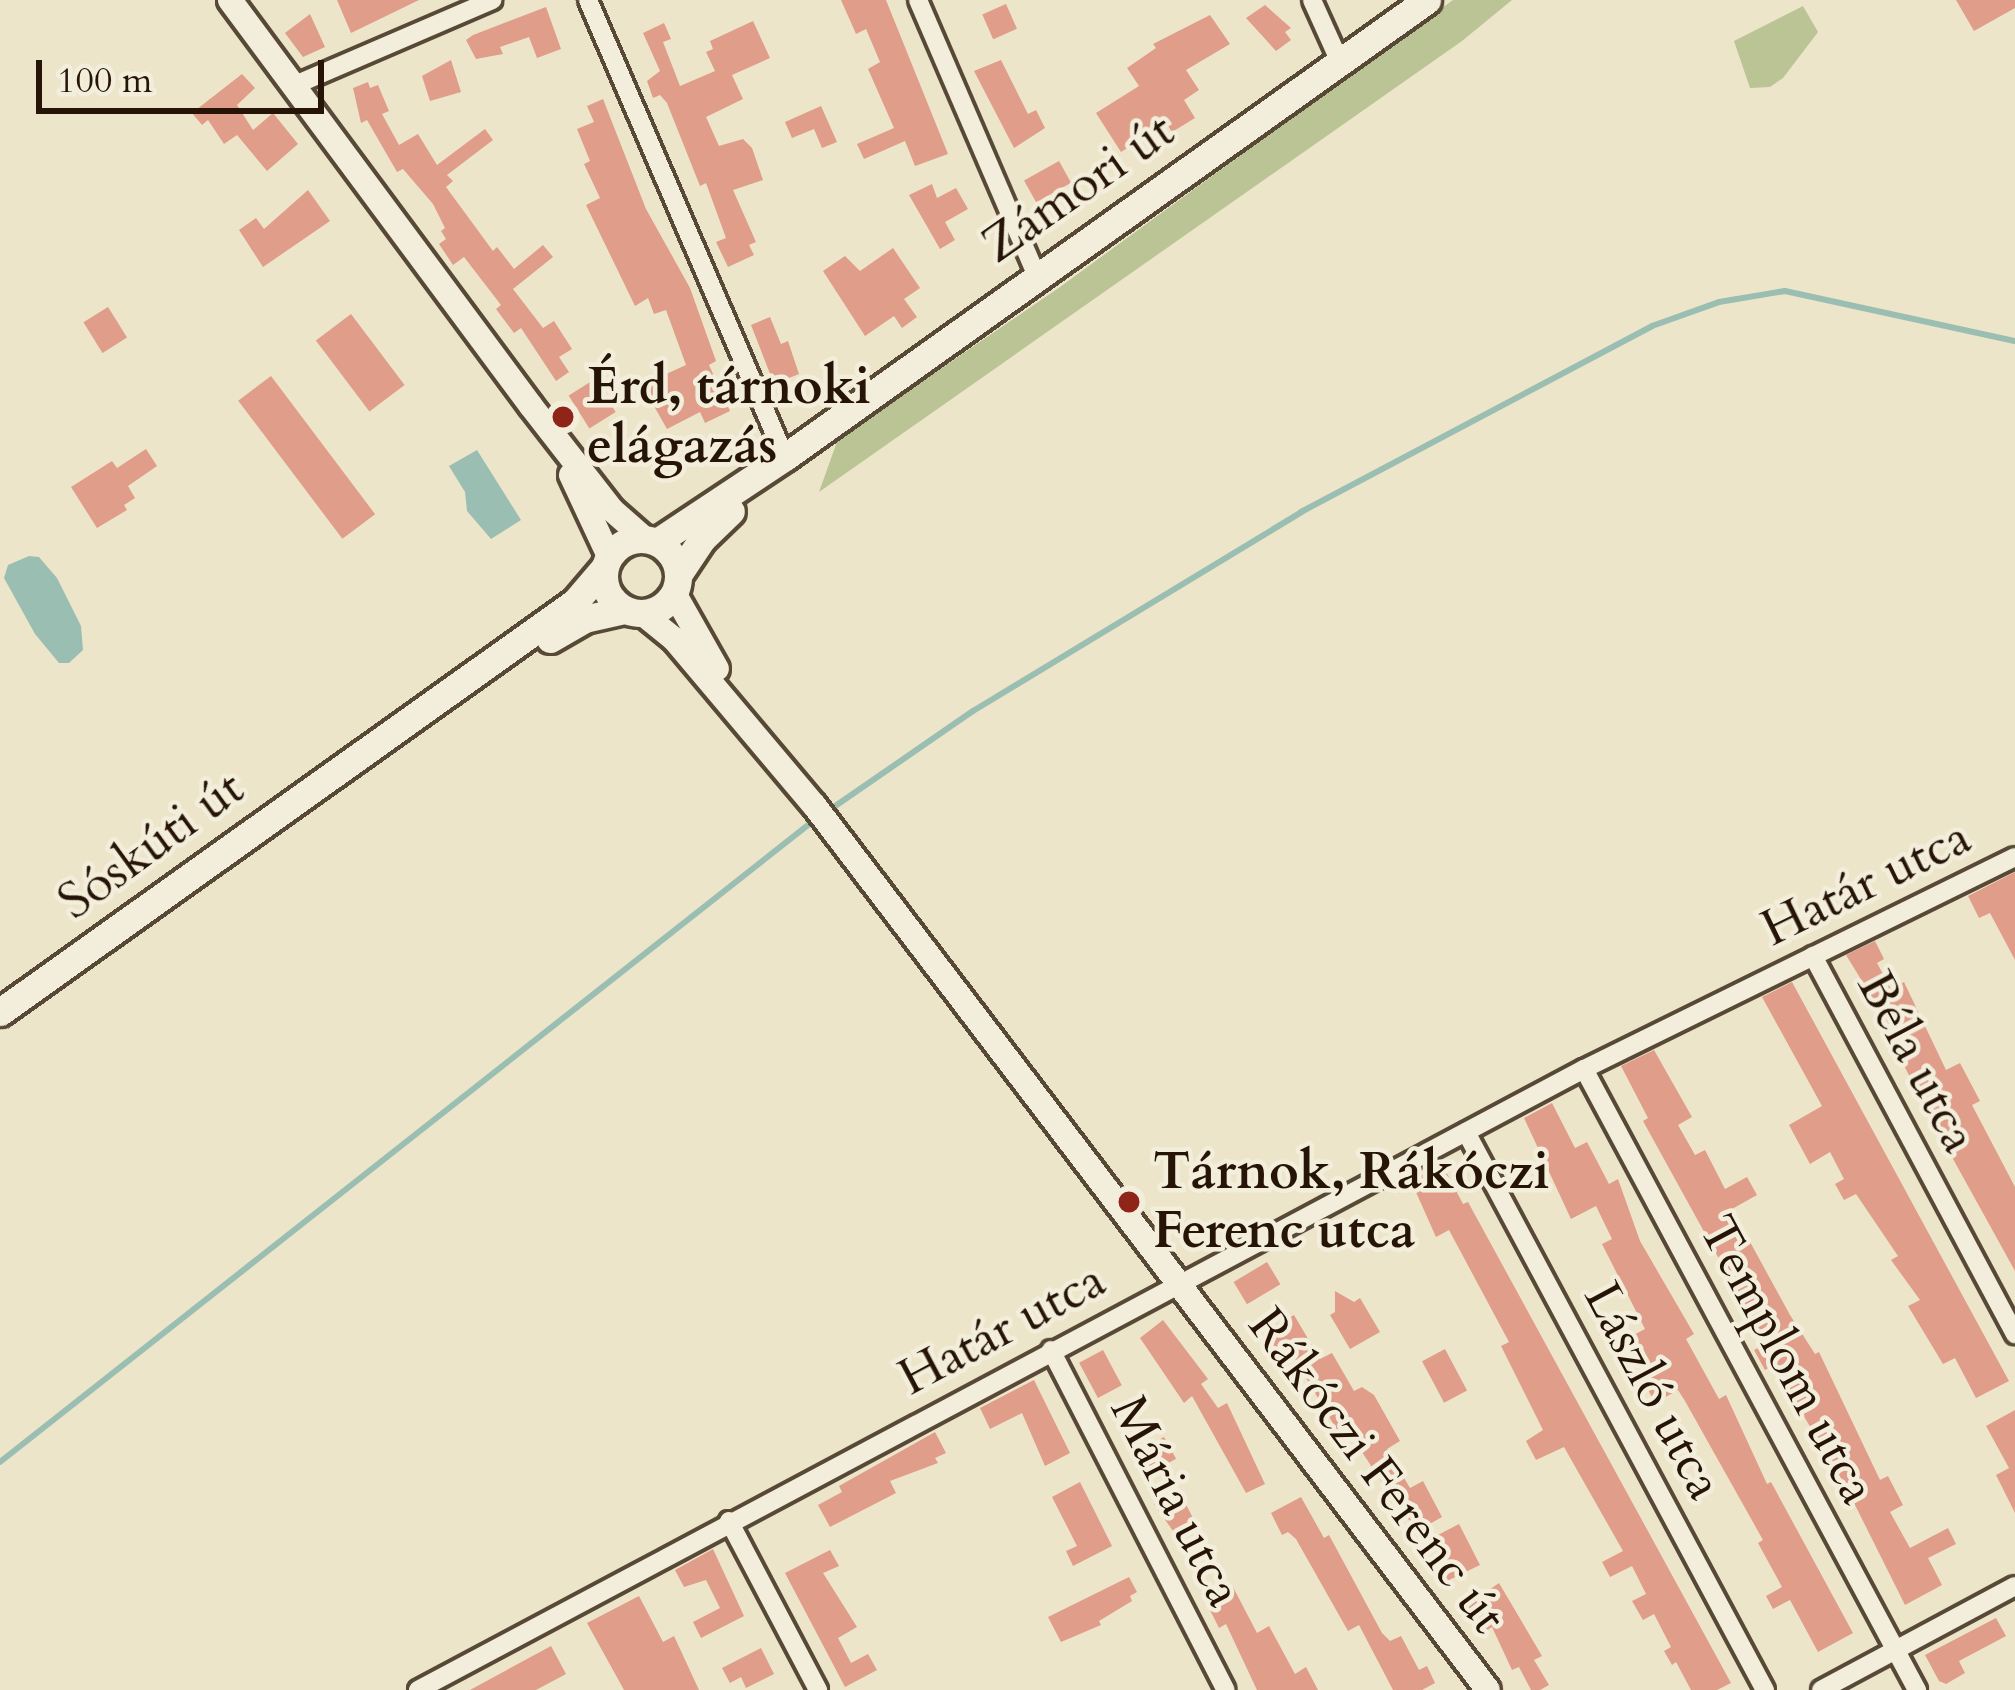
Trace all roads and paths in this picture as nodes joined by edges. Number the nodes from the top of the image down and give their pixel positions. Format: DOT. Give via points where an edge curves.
graph roads {
  1 [pos="230,0"];
  2 [pos="492,0"];
  3 [pos="588,0"];
  4 [pos="918,0"];
  5 [pos="1312,0"];
  6 [pos="1427,0"];
  7 [pos="1340,62"];
  8 [pos="295,85"];
  9 [pos="1037,276"];
  10 [pos="531,406"];
  11 [pos="785,458"];
  12 [pos="651,541"];
  13 [pos="607,562"];
  14 [pos="676,584"];
  15 [pos="633,612"];
  16 [pos="763,742"];
  17 [pos="357,756"];
  18 [pos="2015,857"];
  19 [pos="1813,956"];
  20 [pos="0,1012"];
  21 [pos="1584,1070"];
  22 [pos="1466,1132"];
  23 [pos="1178,1284"];
  24 [pos="2015,1334"];
  25 [pos="1051,1350"];
  26 [pos="729,1521"];
  27 [pos="2015,1586"];
  28 [pos="1896,1651"];
  29 [pos="418,1690"];
  30 [pos="818,1690"];
  31 [pos="1226,1690"];
  32 [pos="1488,1690"];
  33 [pos="1765,1690"];
  34 [pos="1821,1690"];
  35 [pos="1917,1690"];
  1 -- 8 [label="street"];
  2 -- 8 [label="street"];
  3 -- 11 [label="street"];
  4 -- 9 [label="street"];
  5 -- 7 [label="street"];
  6 -- 7 [label="main road, Zámori út"];
  7 -- 9 [label="main road, Zámori út"];
  8 -- 10 [label="street"];
  9 -- 11 [label="main road, Zámori út"];
  10 -- 12 [label="street" via="612,510"];
  10 -- 13 [label="street"];
  11 -- 12 [label="main road, Zámori út"];
  11 -- 14 [label="main road, Zámori út" via="703,539"];
  12 -- 13 [label="main road" via="628,541"];
  12 -- 14 [label="main road" via="672,556"];
  13 -- 15 [label="main road" via="609,596"];
  13 -- 17 [label="main road, Sóskúti út" via="575,602"];
  14 -- 15 [label="main road" via="662,608"];
  14 -- 16 [label="street"];
  15 -- 16 [label="street" via="674,639"];
  15 -- 17 [label="main road, Sóskúti út" via="584,619"];
  16 -- 23 [label="street, Rákóczi Ferenc út"];
  17 -- 20 [label="main road, Sóskúti út"];
  18 -- 19 [label="street, Határ utca"];
  19 -- 21 [label="street, Határ utca"];
  19 -- 24 [label="street, Béla utca"];
  21 -- 22 [label="street, Határ utca"];
  21 -- 28 [label="street, Templom utca"];
  22 -- 23 [label="street, Határ utca"];
  22 -- 33 [label="street, László utca"];
  23 -- 25 [label="street, Határ utca"];
  23 -- 32 [label="street, Rákóczi Ferenc út"];
  25 -- 26 [label="street, Határ utca"];
  25 -- 31 [label="street, Mária utca"];
  26 -- 29 [label="street, Határ utca"];
  26 -- 30 [label="street"];
  27 -- 28 [label="street"];
  28 -- 34 [label="street"];
  28 -- 35 [label="street, Templom utca"];
}
